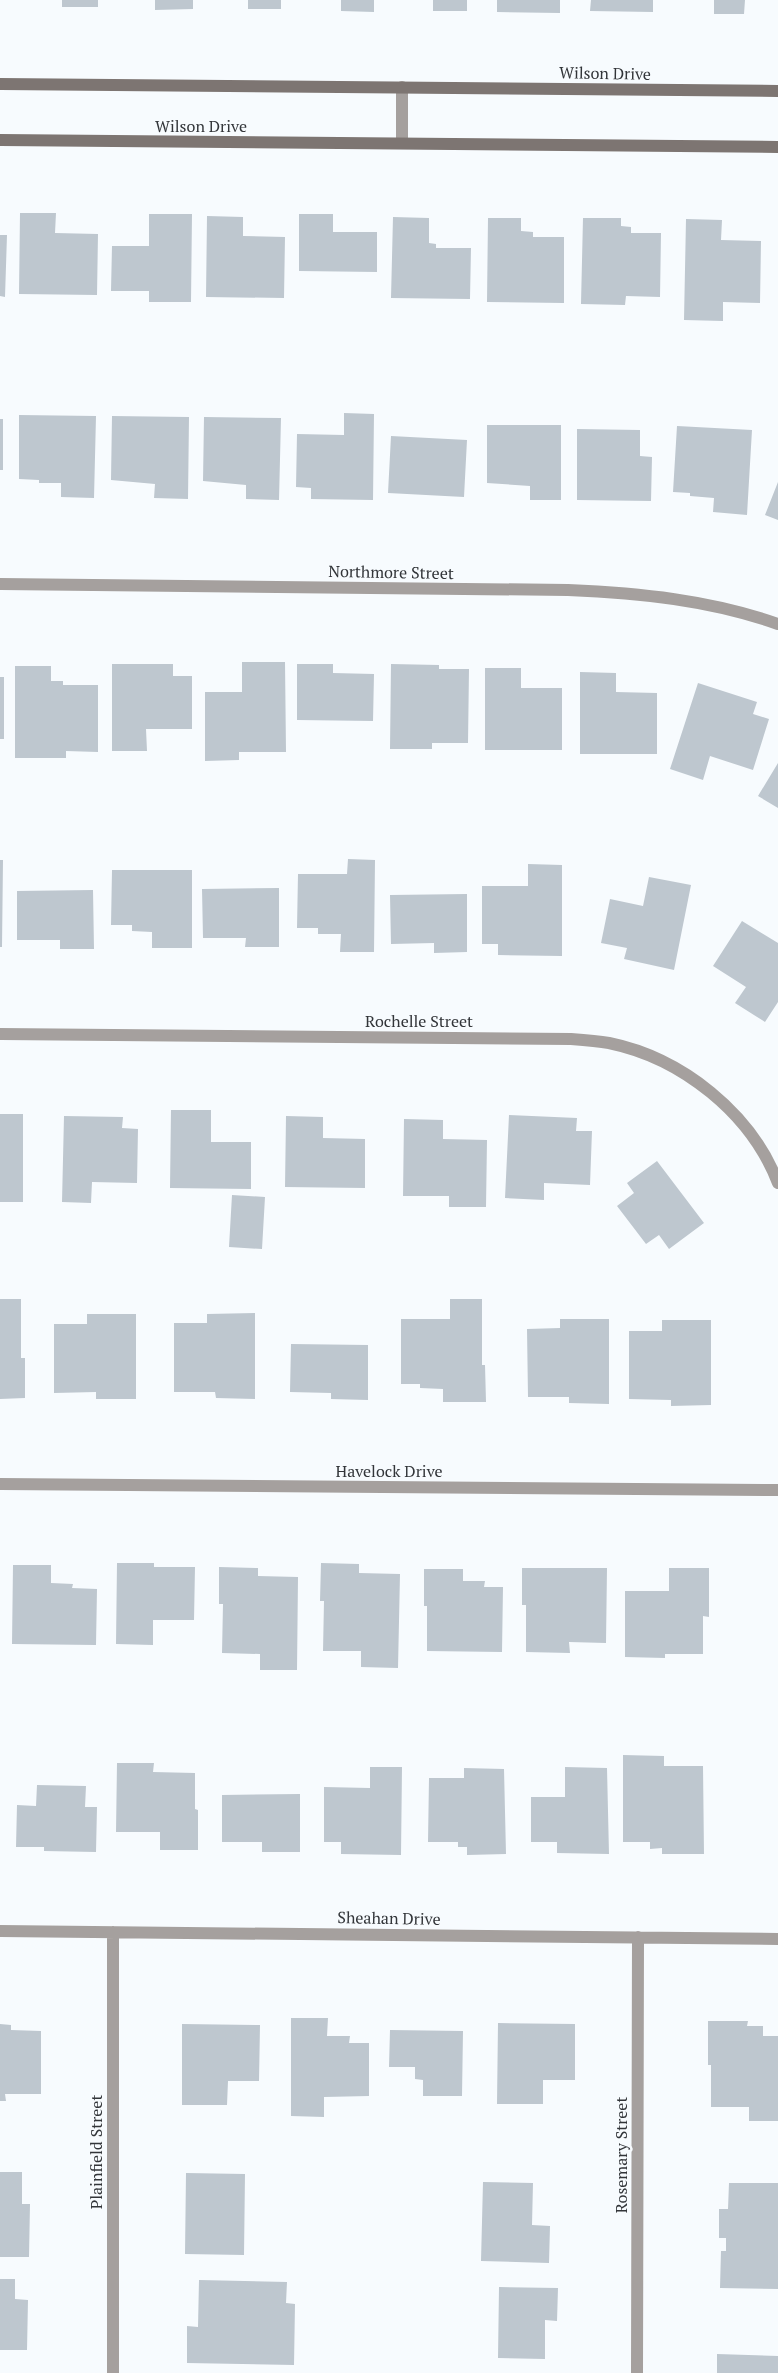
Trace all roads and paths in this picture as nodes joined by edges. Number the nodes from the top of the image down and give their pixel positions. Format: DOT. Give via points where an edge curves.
graph roads {
  1 [pos="0,84"];
  2 [pos="402,87"];
  3 [pos="778,91"];
  4 [pos="0,140"];
  5 [pos="402,143"];
  6 [pos="778,147"];
  7 [pos="0,584"];
  8 [pos="778,624"];
  9 [pos="0,1034"];
  10 [pos="778,1183"];
  11 [pos="0,1484"];
  12 [pos="778,1490"];
  13 [pos="0,1931"];
  14 [pos="113,1932"];
  15 [pos="638,1937"];
  16 [pos="778,1939"];
  17 [pos="113,2373"];
  18 [pos="637,2373"];
  1 -- 2 [label="street, Wilson Drive"];
  2 -- 3 [label="street, Wilson Drive"];
  2 -- 5 [label="street"];
  4 -- 5 [label="street, Wilson Drive"];
  5 -- 6 [label="street, Wilson Drive"];
  7 -- 8 [label="street, Northmore Street" via="620,592 721,608"];
  9 -- 10 [label="street, Rochelle Street" via="571,1039 609,1043 672,1066 737,1115 762,1149"];
  11 -- 12 [label="street, Havelock Drive"];
  13 -- 14 [label="street, Sheahan Drive"];
  14 -- 15 [label="street, Sheahan Drive"];
  14 -- 17 [label="street, Plainfield Street"];
  15 -- 16 [label="street, Sheahan Drive"];
  15 -- 18 [label="street, Rosemary Street"];
}
